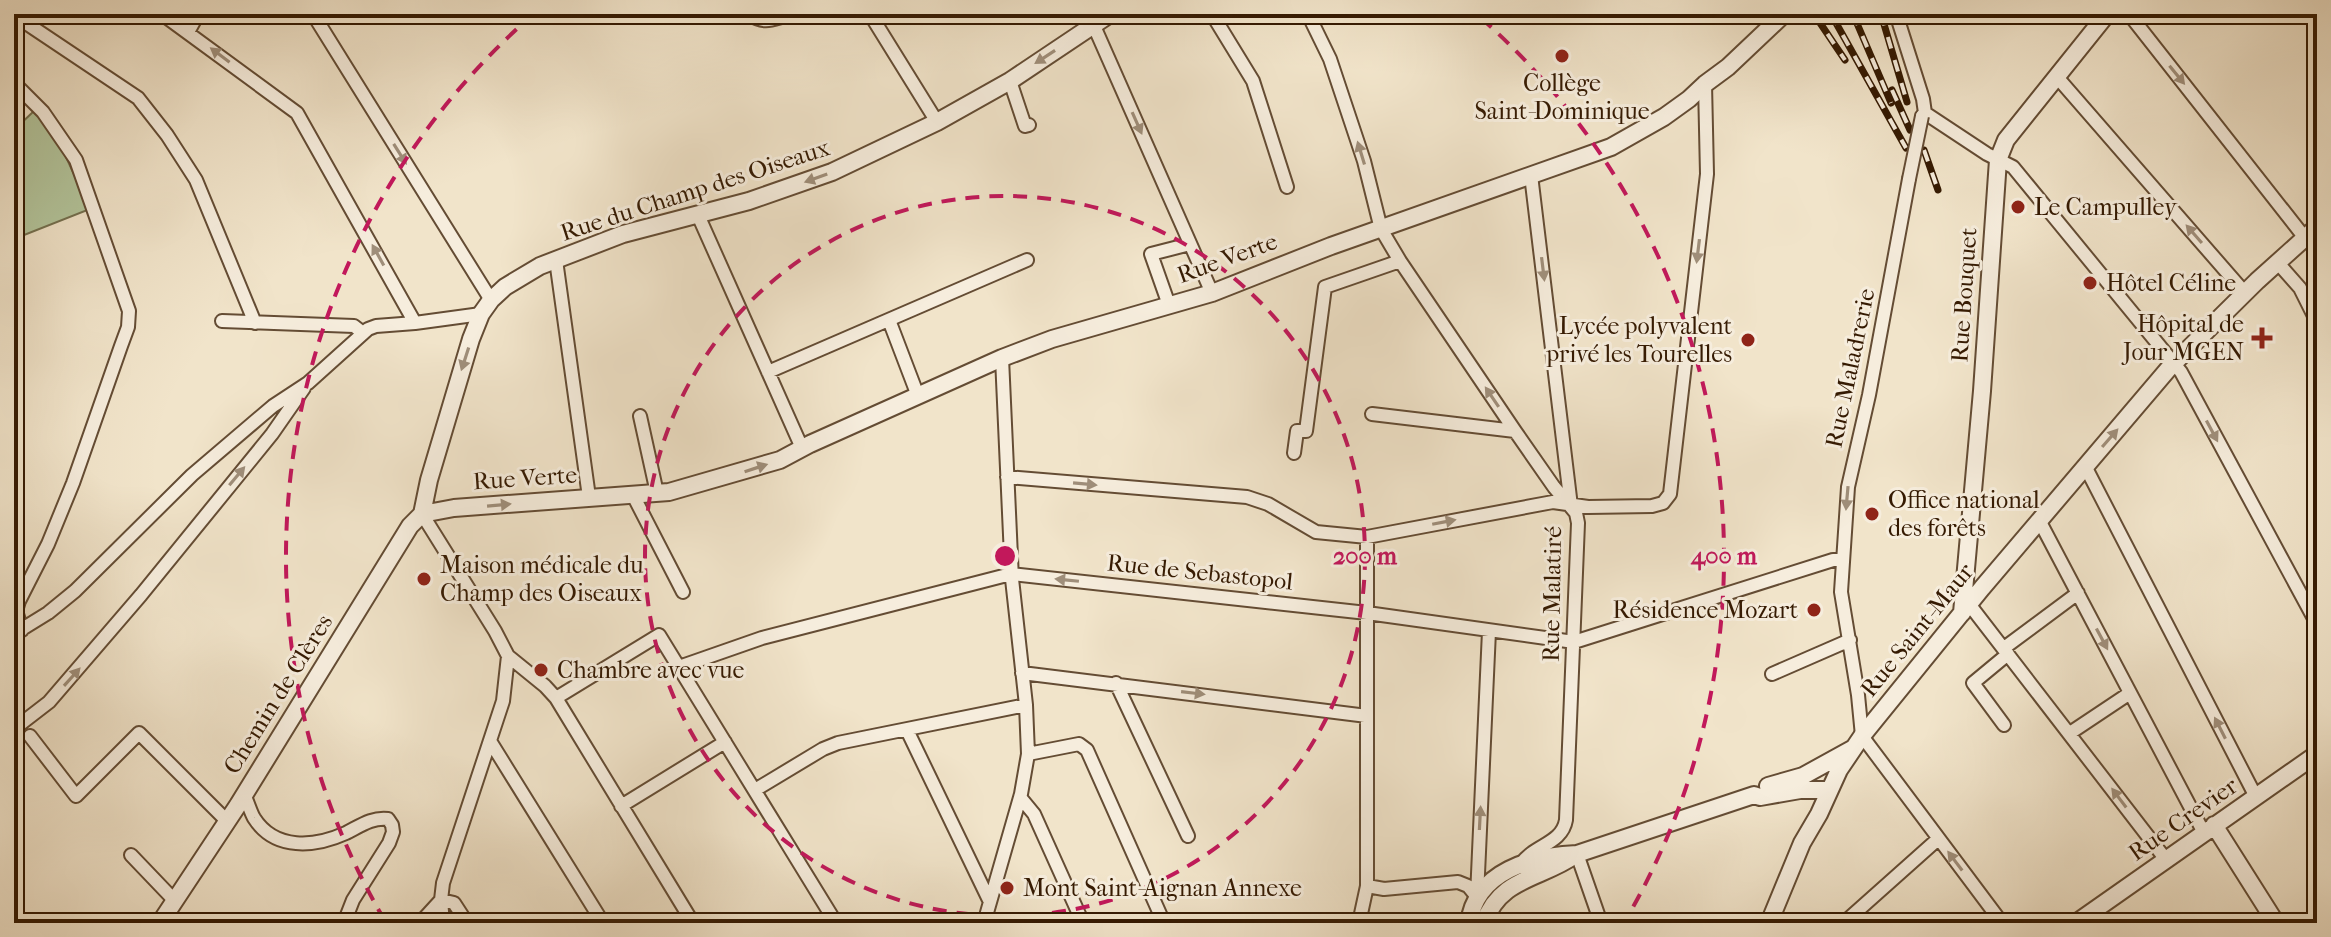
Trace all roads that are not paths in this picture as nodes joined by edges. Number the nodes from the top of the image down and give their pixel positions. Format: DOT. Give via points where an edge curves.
graph roads {
  1 [pos="162,14"];
  2 [pos="198,14"];
  3 [pos="748,14"];
  4 [pos="796,14"];
  5 [pos="870,14"];
  6 [pos="1110,14"];
  7 [pos="1212,14"];
  8 [pos="1308,14"];
  9 [pos="1784,14"];
  10 [pos="1901,14"];
  11 [pos="2107,14"];
  12 [pos="2129,14"];
  13 [pos="14,15"];
  14 [pos="317,16"];
  15 [pos="1094,26"];
  16 [pos="188,32"];
  17 [pos="2057,77"];
  18 [pos="1010,81"];
  19 [pos="14,83"];
  20 [pos="1705,84"];
  21 [pos="1924,115"];
  22 [pos="937,122"];
  23 [pos="1029,125"];
  24 [pos="1998,160"];
  25 [pos="1531,175"];
  26 [pos="1287,187"];
  27 [pos="698,215"];
  28 [pos="1381,229"];
  29 [pos="2311,232"];
  30 [pos="1190,244"];
  31 [pos="556,260"];
  32 [pos="1027,260"];
  33 [pos="1400,261"];
  34 [pos="2277,262"];
  35 [pos="1212,293"];
  36 [pos="2245,293"];
  37 [pos="1169,305"];
  38 [pos="486,307"];
  39 [pos="889,320"];
  40 [pos="222,321"];
  41 [pos="2317,322"];
  42 [pos="255,323"];
  43 [pos="415,323"];
  44 [pos="363,333"];
  45 [pos="1002,358"];
  46 [pos="2174,364"];
  47 [pos="768,372"];
  48 [pos="308,383"];
  49 [pos="918,396"];
  50 [pos="1372,414"];
  51 [pos="640,416"];
  52 [pos="1515,431"];
  53 [pos="802,448"];
  54 [pos="1294,453"];
  55 [pos="2085,466"];
  56 [pos="1007,477"];
  57 [pos="657,493"];
  58 [pos="633,495"];
  59 [pos="589,497"];
  60 [pos="1571,506"];
  61 [pos="422,514"];
  62 [pos="2039,520"];
  63 [pos="1367,537"];
  64 [pos="1843,560"];
  65 [pos="1011,574"];
  66 [pos="683,592"];
  67 [pos="2078,593"];
  68 [pos="1965,609"];
  69 [pos="1367,613"];
  70 [pos="2317,624"];
  71 [pos="1489,631"];
  72 [pos="18,632"];
  73 [pos="1850,640"];
  74 [pos="1574,642"];
  75 [pos="2006,651"];
  76 [pos="508,656"];
  77 [pos="679,667"];
  78 [pos="1022,673"];
  79 [pos="1772,674"];
  80 [pos="1116,683"];
  81 [pos="2130,693"];
  82 [pos="556,698"];
  83 [pos="1026,705"];
  84 [pos="1367,716"];
  85 [pos="2004,725"];
  86 [pos="14,729"];
  87 [pos="907,730"];
  88 [pos="2070,733"];
  89 [pos="30,736"];
  90 [pos="490,741"];
  91 [pos="725,742"];
  92 [pos="1857,742"];
  93 [pos="1028,754"];
  94 [pos="2317,754"];
  95 [pos="755,790"];
  96 [pos="1829,790"];
  97 [pos="244,795"];
  98 [pos="1754,795"];
  99 [pos="1020,797"];
  100 [pos="2256,797"];
  101 [pos="621,806"];
  102 [pos="227,821"];
  103 [pos="2209,829"];
  104 [pos="1188,836"];
  105 [pos="1938,839"];
  106 [pos="1577,854"];
  107 [pos="131,855"];
  108 [pos="2167,861"];
  109 [pos="1522,866"];
  110 [pos="1516,883"];
  111 [pos="1367,886"];
  112 [pos="1477,896"];
  113 [pos="441,900"];
  114 [pos="175,901"];
  115 [pos="989,905"];
  116 [pos="1492,907"];
  117 [pos="1162,917"];
  118 [pos="1998,918"];
  119 [pos="160,923"];
  120 [pos="344,923"];
  121 [pos="420,923"];
  122 [pos="443,923"];
  123 [pos="467,923"];
  124 [pos="603,923"];
  125 [pos="693,923"];
  126 [pos="836,923"];
  127 [pos="984,923"];
  128 [pos="995,923"];
  129 [pos="1083,923"];
  130 [pos="1359,923"];
  131 [pos="1469,923"];
  132 [pos="1484,923"];
  133 [pos="1601,923"];
  134 [pos="1769,923"];
  135 [pos="1848,923"];
  136 [pos="1983,923"];
  137 [pos="2076,923"];
  138 [pos="2276,923"];
  1 -- 16 [label="street"];
  2 -- 16 [label="street"];
  3 -- 4 [label="street" via="770,21"];
  5 -- 22 [label="street"];
  6 -- 15 [label="street, Rue du Champ des Oiseaux"];
  7 -- 26 [label="street" via="1253,81"];
  28 -- 8 [label="street, Rue Malatiré, one-way" via="1330,59"];
  9 -- 20 [label="street, Rue Verte"];
  10 -- 21 [label="street, Rue Maladrerie"];
  11 -- 17 [label="street, Rue Bouquet"];
  12 -- 29 [label="street, one-way"];
  13 -- 42 [label="street" via="138,98 167,135 196,180"];
  14 -- 38 [label="street, one-way"];
  15 -- 18 [label="street, Rue du Champ des Oiseaux, one-way"];
  15 -- 30 [label="street, one-way"];
  43 -- 16 [label="street, one-way" via="297,113"];
  17 -- 24 [label="street, Rue Bouquet" via="2006,140"];
  36 -- 17 [label="street, one-way"];
  18 -- 22 [label="street, Rue du Champ des Oiseaux"];
  18 -- 23 [label="street" via="1025,126"];
  19 -- 72 [label="street" via="43,112 76,160 129,311 128,327 58,519 19,601"];
  20 -- 25 [label="street, Rue Verte" via="1674,110 1611,147"];
  20 -- 60 [label="street, one-way" via="1707,174 1670,494 1652,506"];
  21 -- 24 [label="street"];
  21 -- 64 [label="street, Rue Maladrerie, one-way, bridge" via="1848,487"];
  22 -- 27 [label="street, Rue du Champ des Oiseaux, one-way" via="832,172"];
  24 -- 46 [label="street" via="2013,167"];
  24 -- 68 [label="street, Rue Bouquet"];
  25 -- 28 [label="street, Rue Verte"];
  25 -- 60 [label="street, one-way"];
  27 -- 31 [label="street, Rue du Champ des Oiseaux" via="623,234"];
  27 -- 47 [label="street"];
  28 -- 33 [label="street, Rue Malatiré"];
  28 -- 35 [label="street, Rue Verte"];
  29 -- 34 [label="street, Rue Saint-Maur"];
  30 -- 35 [label="street"];
  30 -- 37 [label="street" via="1151,254"];
  31 -- 38 [label="street, Rue du Champ des Oiseaux" via="527,272"];
  31 -- 59 [label="street"];
  32 -- 39 [label="street"];
  52 -- 33 [label="street, Rue Malatiré, one-way"];
  33 -- 54 [label="street" via="1325,287 1306,431 1297,431"];
  34 -- 36 [label="street, Rue Saint-Maur"];
  34 -- 41 [label="street" via="2300,288"];
  35 -- 37 [label="street, Rue Verte"];
  36 -- 46 [label="street, Rue Saint-Maur"];
  37 -- 45 [label="street, Rue Verte"];
  38 -- 43 [label="street"];
  38 -- 61 [label="street, one-way" via="452,400"];
  39 -- 47 [label="street"];
  39 -- 49 [label="street"];
  40 -- 42 [label="street"];
  42 -- 44 [label="street" via="354,326"];
  43 -- 44 [label="street" via="376,326"];
  44 -- 48 [label="street"];
  45 -- 49 [label="street, Rue Verte"];
  45 -- 56 [label="street"];
  55 -- 46 [label="street, Rue Saint-Maur, one-way"];
  46 -- 70 [label="street, one-way"];
  47 -- 53 [label="street"];
  48 -- 72 [label="street" via="192,475 75,591"];
  86 -- 48 [label="street, one-way" via="49,702 141,595"];
  49 -- 53 [label="street, Rue Verte"];
  50 -- 52 [label="street"];
  51 -- 57 [label="street"];
  52 -- 60 [label="street, Rue Malatiré"];
  57 -- 53 [label="street, Rue Verte, one-way" via="741,473"];
  55 -- 62 [label="street, Rue Saint-Maur"];
  100 -- 55 [label="street, one-way"];
  56 -- 63 [label="street, one-way" via="1247,497 1316,532"];
  56 -- 65 [label="street"];
  57 -- 58 [label="street, Rue Verte"];
  58 -- 59 [label="street, Rue Verte"];
  58 -- 66 [label="street"];
  61 -- 59 [label="street, Rue Verte, one-way"];
  63 -- 60 [label="street, one-way" via="1553,502"];
  60 -- 74 [label="street, Rue Malatiré" via="1578,523"];
  61 -- 76 [label="street"];
  61 -- 97 [label="street, Chemin de Clères"];
  62 -- 67 [label="street"];
  62 -- 68 [label="street, Rue Saint-Maur"];
  63 -- 69 [label="street"];
  64 -- 73 [label="street, Rue Maladrerie" via="1841,592"];
  64 -- 74 [label="street"];
  69 -- 65 [label="street, Rue de Sebastopol, one-way"];
  65 -- 77 [label="street" via="762,638"];
  65 -- 78 [label="street"];
  67 -- 75 [label="street"];
  67 -- 81 [label="street, one-way"];
  68 -- 75 [label="street"];
  68 -- 92 [label="street, Rue Saint-Maur"];
  69 -- 71 [label="street, Rue de Sebastopol"];
  69 -- 84 [label="street"];
  71 -- 74 [label="street, Rue de Sebastopol"];
  112 -- 71 [label="street, one-way"];
  73 -- 79 [label="street"];
  73 -- 92 [label="street, Rue Maladrerie" via="1861,719"];
  74 -- 109 [label="street, Rue Malatiré" via="1565,829"];
  75 -- 85 [label="street" via="1973,683"];
  75 -- 88 [label="street"];
  76 -- 82 [label="street"];
  76 -- 90 [label="street" via="503,701"];
  77 -- 82 [label="street" via="659,635"];
  77 -- 91 [label="street"];
  78 -- 80 [label="street"];
  78 -- 83 [label="street"];
  80 -- 84 [label="street, one-way"];
  80 -- 104 [label="street"];
  81 -- 88 [label="street"];
  81 -- 103 [label="street"];
  82 -- 101 [label="street"];
  83 -- 87 [label="street"];
  83 -- 93 [label="street"];
  84 -- 111 [label="street"];
  87 -- 95 [label="street" via="838,743"];
  87 -- 115 [label="street"];
  108 -- 88 [label="street, one-way"];
  89 -- 102 [label="street" via="76,796 139,733"];
  90 -- 113 [label="street"];
  90 -- 124 [label="street"];
  91 -- 95 [label="street"];
  91 -- 101 [label="street"];
  92 -- 96 [label="street, Rue Saint-Maur"];
  92 -- 98 [label="street" via="1803,776 1762,787"];
  92 -- 105 [label="street"];
  93 -- 99 [label="street"];
  93 -- 117 [label="street" via="1079,744 1087,750"];
  94 -- 100 [label="street, Rue Crevier"];
  95 -- 126 [label="street"];
  96 -- 98 [label="street"];
  96 -- 134 [label="street, Rue Saint-Maur"];
  97 -- 102 [label="street, Chemin de Clères"];
  97 -- 120 [label="street" via="265,831 290,843 332,839 372,820 388,819 393,832 389,843"];
  98 -- 106 [label="street"];
  99 -- 115 [label="street"];
  99 -- 129 [label="street" via="1034,814"];
  100 -- 103 [label="street, Rue Crevier"];
  101 -- 125 [label="street"];
  102 -- 114 [label="street, Chemin de Clères"];
  103 -- 108 [label="street, Rue Crevier"];
  103 -- 138 [label="street"];
  118 -- 105 [label="street, one-way"];
  105 -- 135 [label="street"];
  106 -- 109 [label="street"];
  106 -- 110 [label="street"];
  106 -- 133 [label="street"];
  107 -- 114 [label="street"];
  108 -- 137 [label="street, Rue Crevier"];
  109 -- 110 [label="street"];
  109 -- 112 [label="street" via="1496,876"];
  110 -- 116 [label="street"];
  111 -- 112 [label="street" via="1458,882"];
  111 -- 130 [label="street"];
  112 -- 116 [label="street"];
  112 -- 131 [label="street"];
  113 -- 121 [label="street"];
  113 -- 122 [label="street"];
  113 -- 123 [label="street" via="454,903"];
  114 -- 119 [label="street, Chemin de Clères"];
  115 -- 127 [label="street"];
  115 -- 128 [label="street"];
  116 -- 132 [label="street"];
  118 -- 136 [label="street"];
}
